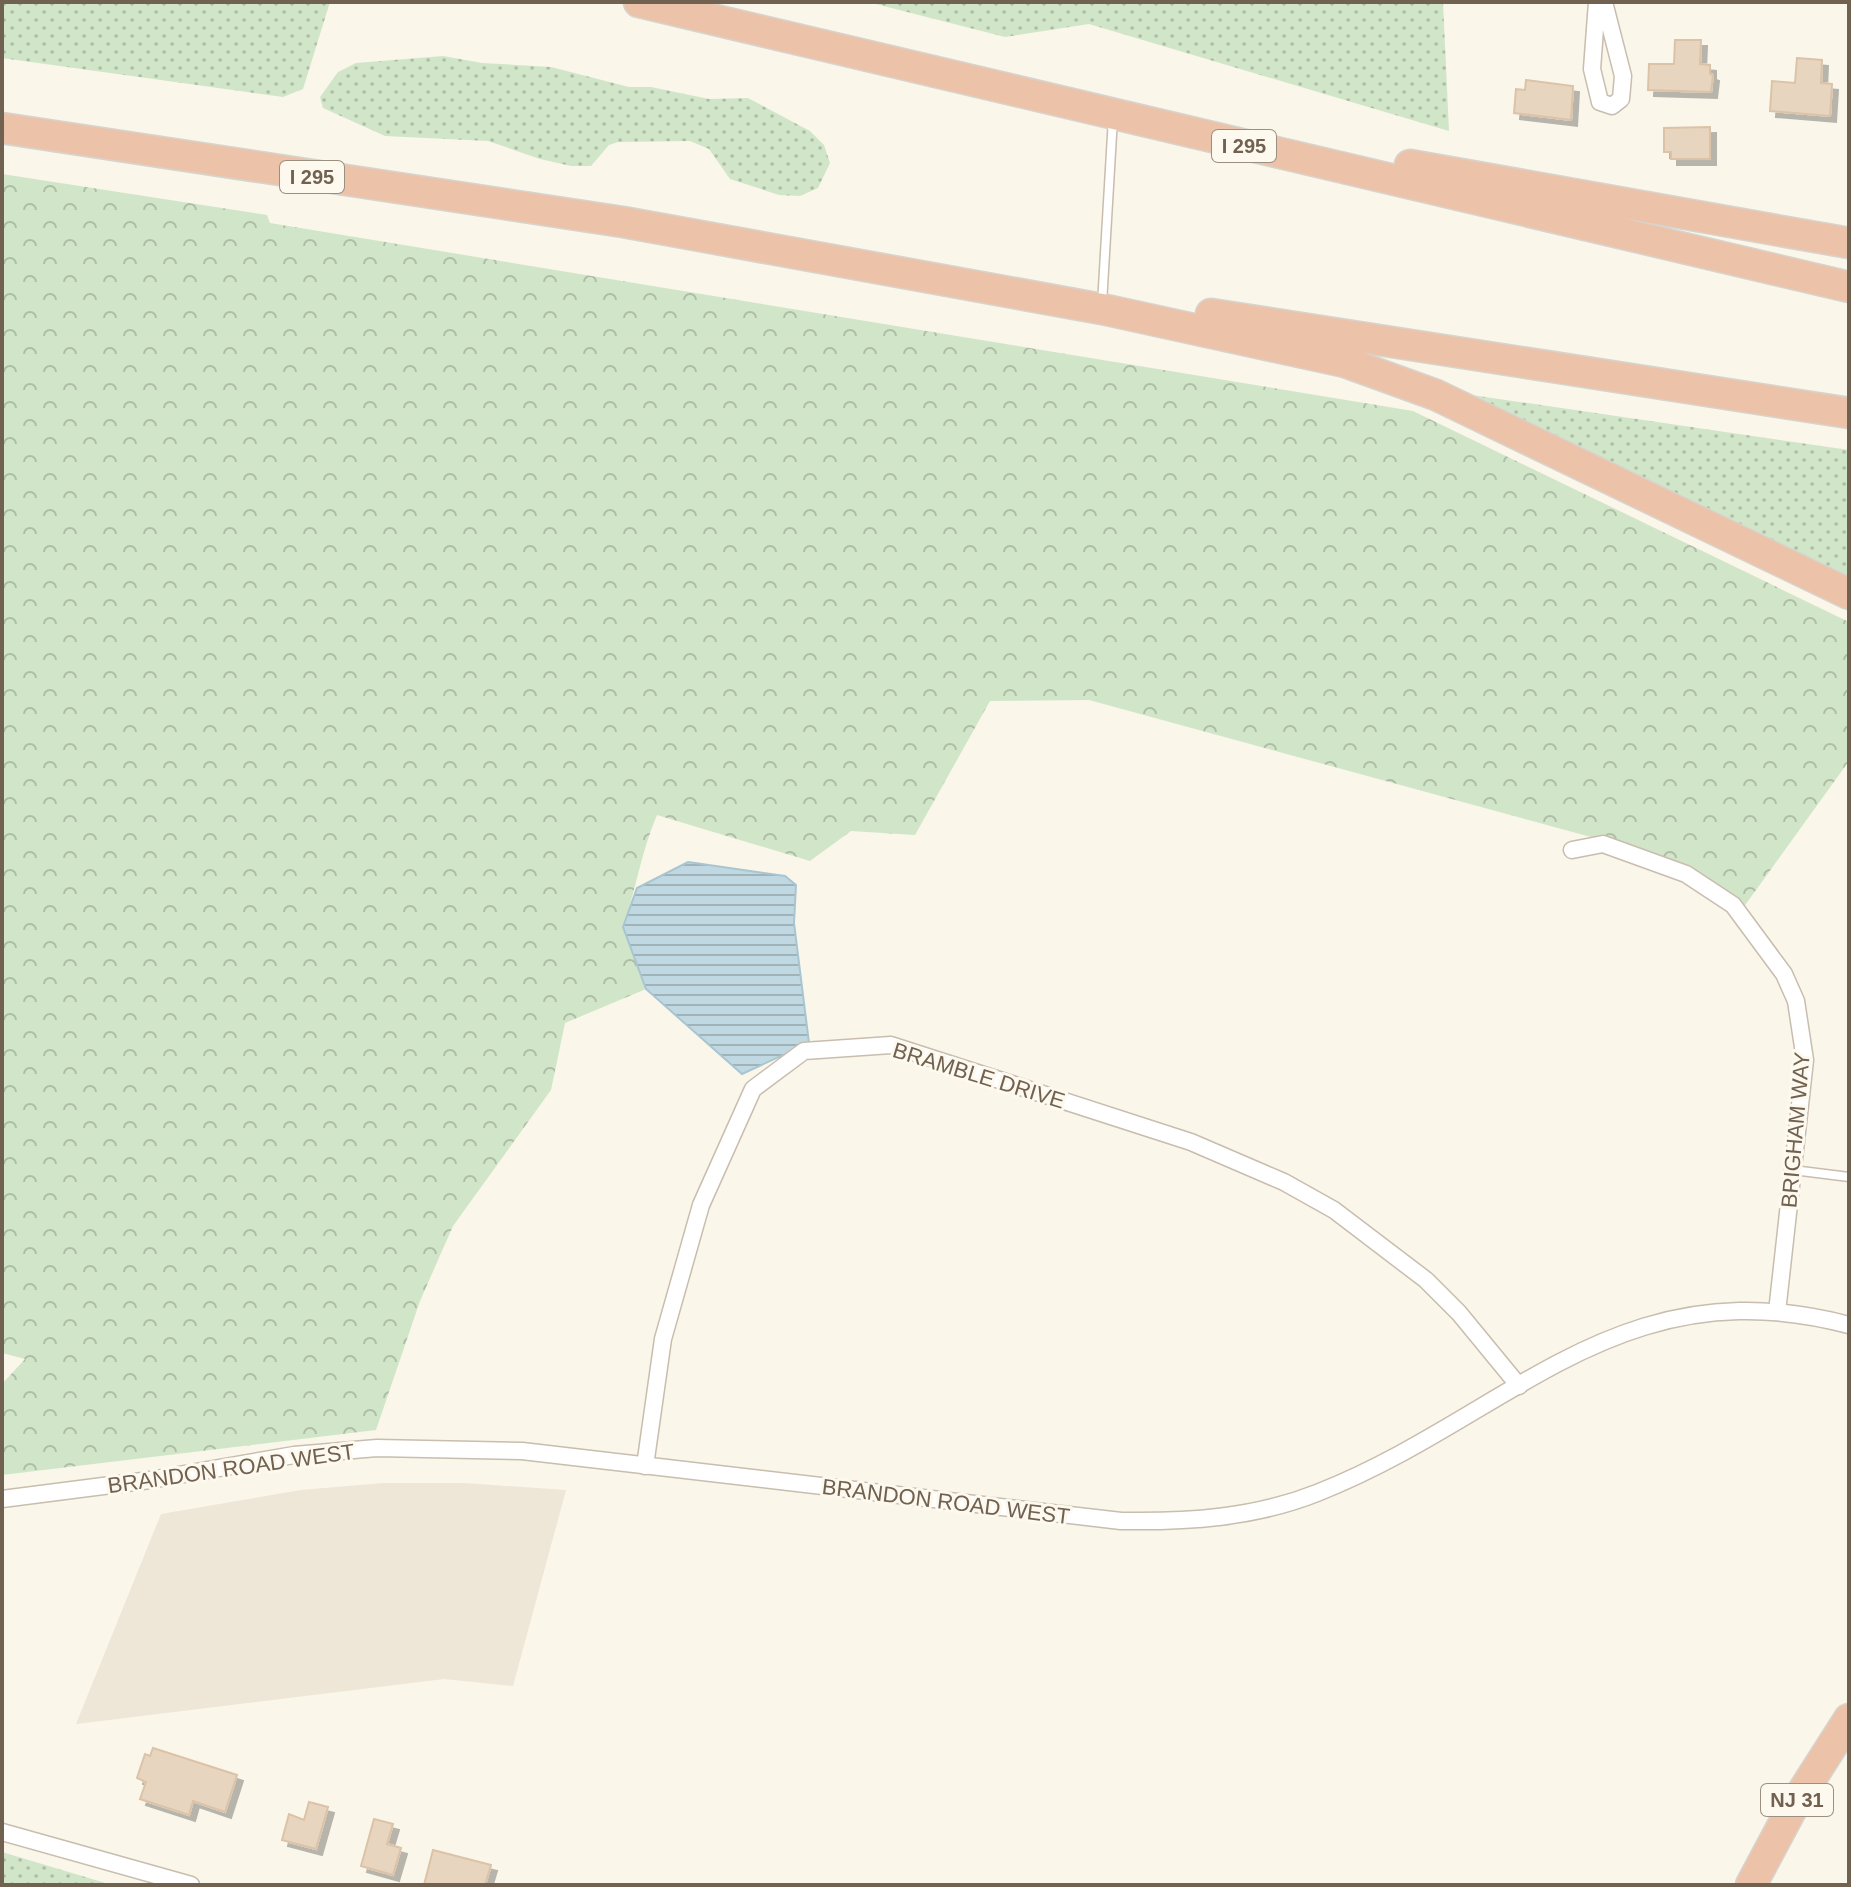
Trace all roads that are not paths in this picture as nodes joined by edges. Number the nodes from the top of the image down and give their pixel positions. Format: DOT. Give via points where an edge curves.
graph roads {
  1 [pos="639,2"];
  2 [pos="1597,2"];
  3 [pos="1604,2"];
  4 [pos="916,69"];
  5 [pos="1113,115"];
  6 [pos="2,128"];
  7 [pos="1849,243"];
  8 [pos="1849,287"];
  9 [pos="1102,309"];
  10 [pos="1849,413"];
  11 [pos="1849,594"];
  12 [pos="1572,850"];
  13 [pos="1793,1170"];
  14 [pos="1849,1177"];
  15 [pos="1777,1312"];
  16 [pos="1849,1325"];
  17 [pos="1519,1386"];
  18 [pos="645,1466"];
  19 [pos="2,1499"];
  20 [pos="1849,1719"];
  21 [pos="2,1832"];
  22 [pos="191,1885"];
  23 [pos="1751,1885"];
  1 -- 4 [label="highway, I 295"];
  2 -- 3 [label="street" via="1592,79 1600,102 1612,106 1621,99 1624,83"];
  4 -- 5 [label="highway, I 295"];
  4 -- 7 [label="highway" via="1558,193"];
  5 -- 8 [label="highway, I 295"];
  5 -- 9 [label="lane"];
  6 -- 9 [label="highway, I 295" via="623,222"];
  9 -- 10 [label="highway, I 295" via="1163,306"];
  9 -- 11 [label="highway" via="1397,378"];
  12 -- 13 [label="street, BRIGHAM WAY" via="1603,844 1686,874 1724,897 1769,951 1796,1001 1803,1030 1805,1060"];
  13 -- 14 [label="lane"];
  13 -- 15 [label="street, BRIGHAM WAY"];
  15 -- 16 [label="street, BRANDON ROAD WEST"];
  15 -- 17 [label="street, BRANDON ROAD WEST" via="1691,1315 1646,1325 1588,1347"];
  17 -- 18 [label="street, BRANDON ROAD WEST" via="1315,1494 1270,1508 1184,1522 1121,1521"];
  17 -- 18 [label="street, BRAMBLE DRIVE" via="1426,1280 1334,1210 1284,1182 1191,1142 891,1045 804,1051 753,1089 701,1205 663,1339"];
  18 -- 19 [label="street, BRANDON ROAD WEST" via="522,1451 377,1448 294,1455"];
  20 -- 23 [label="highway, NJ 31"];
  21 -- 22 [label="street"];
}
